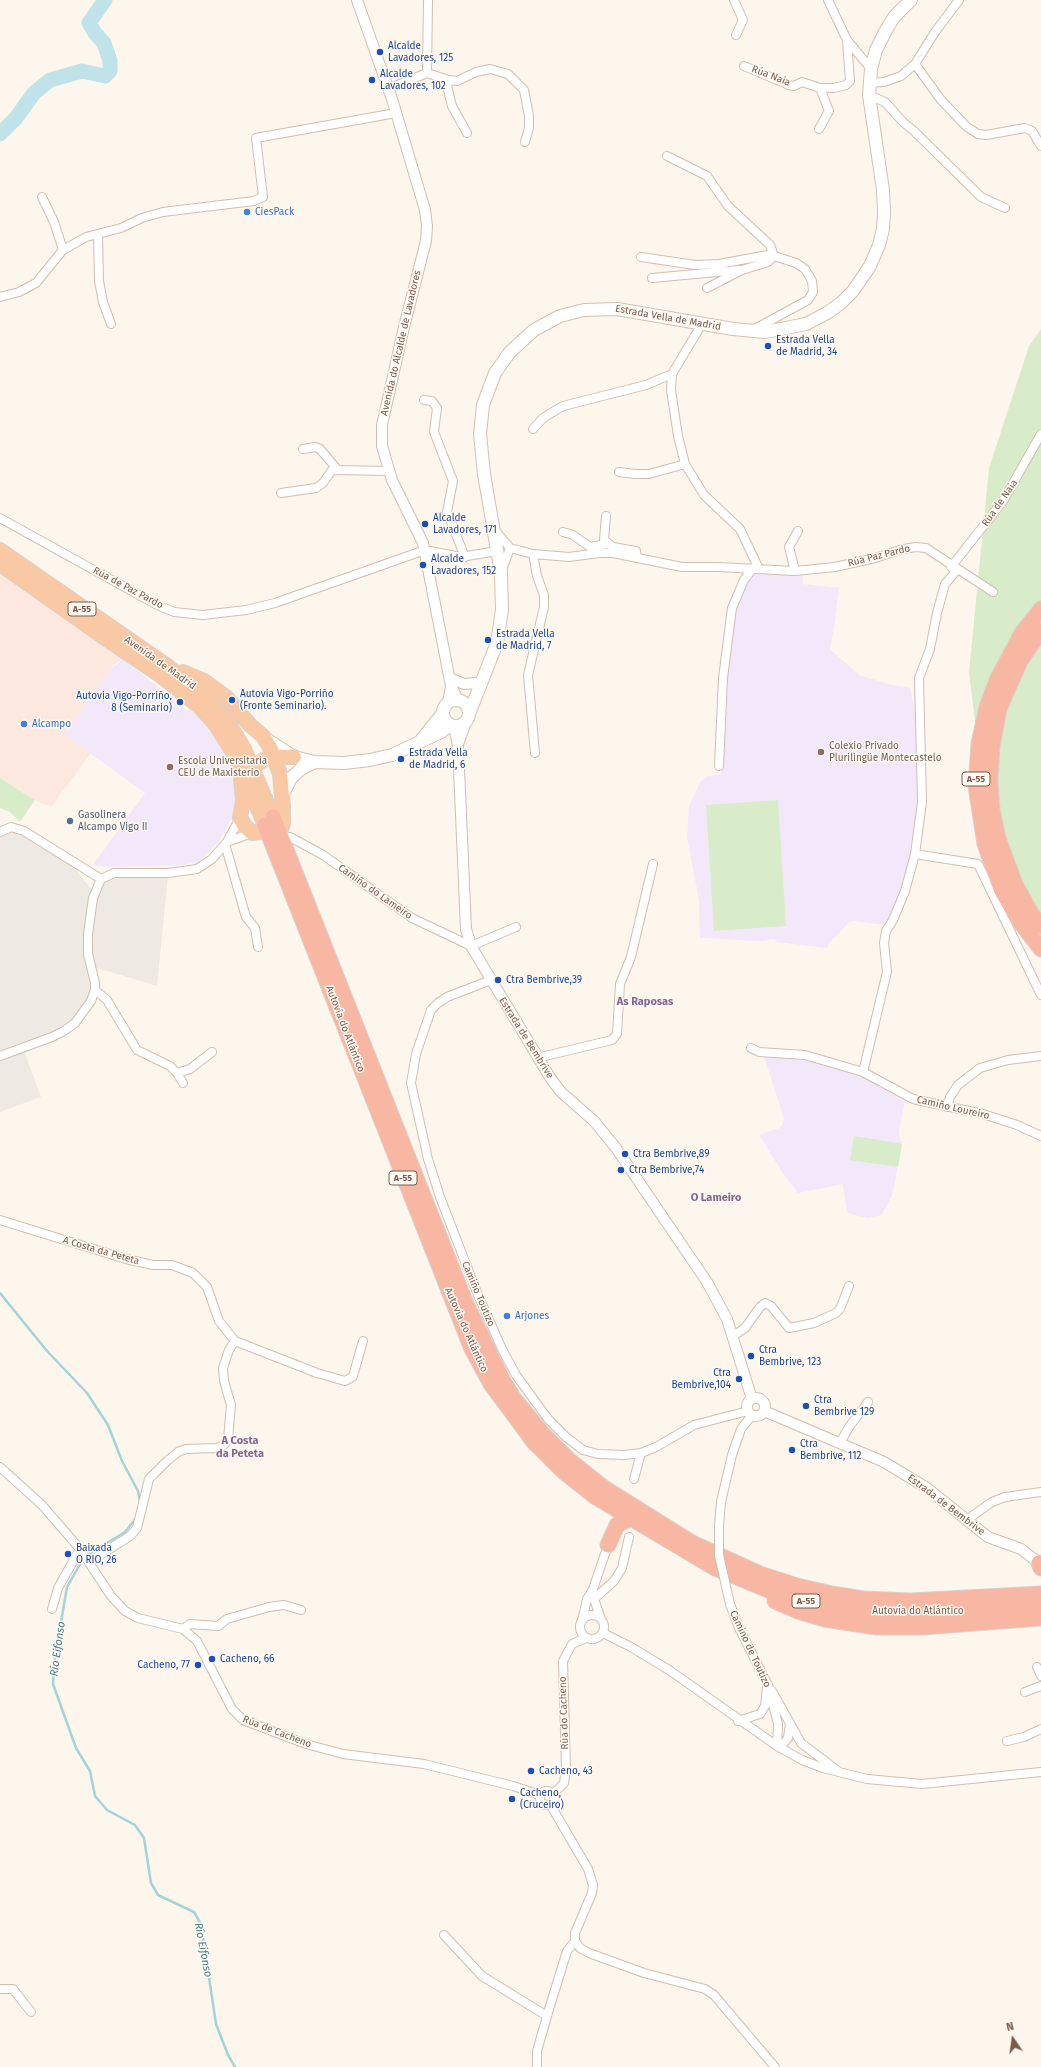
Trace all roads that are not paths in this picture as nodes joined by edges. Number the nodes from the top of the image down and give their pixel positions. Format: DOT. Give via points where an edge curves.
graph roads {
  1 [pos="357,0"];
  2 [pos="428,0"];
  3 [pos="734,0"];
  4 [pos="828,0"];
  5 [pos="911,0"];
  6 [pos="959,0"];
  7 [pos="736,35"];
  8 [pos="847,40"];
  9 [pos="915,64"];
  10 [pos="744,66"];
  11 [pos="871,69"];
  12 [pos="427,73"];
  13 [pos="449,80"];
  14 [pos="870,83"];
  15 [pos="820,88"];
  16 [pos="388,89"];
  17 [pos="869,95"];
  18 [pos="396,113"];
  19 [pos="819,129"];
  20 [pos="467,133"];
  21 [pos="525,142"];
  22 [pos="1041,146"];
  23 [pos="667,156"];
  24 [pos="42,197"];
  25 [pos="1005,208"];
  26 [pos="98,234"];
  27 [pos="63,250"];
  28 [pos="774,256"];
  29 [pos="641,257"];
  30 [pos="742,270"];
  31 [pos="652,278"];
  32 [pos="707,288"];
  33 [pos="0,297"];
  34 [pos="110,324"];
  35 [pos="702,324"];
  36 [pos="749,332"];
  37 [pos="672,374"];
  38 [pos="424,400"];
  39 [pos="533,428"];
  40 [pos="1041,434"];
  41 [pos="303,449"];
  42 [pos="686,464"];
  43 [pos="338,469"];
  44 [pos="389,471"];
  45 [pos="619,472"];
  46 [pos="281,493"];
  47 [pos="606,516"];
  48 [pos="0,518"];
  49 [pos="494,529"];
  50 [pos="798,531"];
  51 [pos="563,532"];
  52 [pos="607,544"];
  53 [pos="510,548"];
  54 [pos="0,550"];
  55 [pos="425,550"];
  56 [pos="497,551"];
  57 [pos="533,554"];
  58 [pos="465,557"];
  59 [pos="638,558"];
  60 [pos="0,564"];
  61 [pos="756,569"];
  62 [pos="954,569"];
  63 [pos="795,571"];
  64 [pos="501,573"];
  65 [pos="993,592"];
  66 [pos="1041,609"];
  67 [pos="1041,631"];
  68 [pos="166,665"];
  69 [pos="479,680"];
  70 [pos="450,682"];
  71 [pos="452,705"];
  72 [pos="456,729"];
  73 [pos="262,736"];
  74 [pos="421,741"];
  75 [pos="535,753"];
  76 [pos="236,757"];
  77 [pos="274,757"];
  78 [pos="294,757"];
  79 [pos="315,762"];
  80 [pos="719,766"];
  81 [pos="253,767"];
  82 [pos="247,781"];
  83 [pos="282,796"];
  84 [pos="243,800"];
  85 [pos="240,818"];
  86 [pos="264,825"];
  87 [pos="0,832"];
  88 [pos="281,836"];
  89 [pos="226,843"];
  90 [pos="915,854"];
  91 [pos="652,864"];
  92 [pos="101,879"];
  93 [pos="1041,926"];
  94 [pos="516,927"];
  95 [pos="258,946"];
  96 [pos="471,946"];
  97 [pos="1041,949"];
  98 [pos="491,980"];
  99 [pos="96,990"];
  100 [pos="1041,995"];
  101 [pos="751,1048"];
  102 [pos="212,1052"];
  103 [pos="0,1056"];
  104 [pos="1041,1056"];
  105 [pos="537,1058"];
  106 [pos="863,1072"];
  107 [pos="177,1074"];
  108 [pos="183,1083"];
  109 [pos="947,1106"];
  110 [pos="1041,1136"];
  111 [pos="0,1220"];
  112 [pos="849,1286"];
  113 [pos="734,1336"];
  114 [pos="235,1341"];
  115 [pos="363,1341"];
  116 [pos="752,1399"];
  117 [pos="868,1402"];
  118 [pos="764,1411"];
  119 [pos="750,1413"];
  120 [pos="840,1443"];
  121 [pos="641,1453"];
  122 [pos="0,1467"];
  123 [pos="634,1479"];
  124 [pos="1041,1492"];
  125 [pos="631,1518"];
  126 [pos="968,1519"];
  127 [pos="629,1538"];
  128 [pos="608,1545"];
  129 [pos="80,1549"];
  130 [pos="88,1561"];
  131 [pos="1040,1565"];
  132 [pos="1041,1583"];
  133 [pos="755,1586"];
  134 [pos="593,1589"];
  135 [pos="1041,1594"];
  136 [pos="1018,1595"];
  137 [pos="594,1599"];
  138 [pos="1041,1606"];
  139 [pos="52,1609"];
  140 [pos="301,1610"];
  141 [pos="1041,1618"];
  142 [pos="601,1619"];
  143 [pos="582,1621"];
  144 [pos="183,1629"];
  145 [pos="603,1633"];
  146 [pos="586,1638"];
  147 [pos="1037,1667"];
  148 [pos="1041,1676"];
  149 [pos="768,1685"];
  150 [pos="1041,1686"];
  151 [pos="1025,1692"];
  152 [pos="738,1721"];
  153 [pos="790,1723"];
  154 [pos="1041,1729"];
  155 [pos="1007,1741"];
  156 [pos="777,1746"];
  157 [pos="1041,1772"];
  158 [pos="842,1774"];
  159 [pos="553,1794"];
  160 [pos="540,1795"];
  161 [pos="550,1804"];
  162 [pos="444,1935"];
  163 [pos="575,1942"];
  164 [pos="0,1989"];
  165 [pos="32,2012"];
  166 [pos="547,2016"];
  167 [pos="537,2067"];
  168 [pos="775,2067"];
  1 -- 16 [label="street, Avenida do Alcalde de Lavadores"];
  2 -- 12 [label="street"];
  3 -- 7 [label="street" via="743,20"];
  4 -- 8 [label="street, Rúa Naia"];
  5 -- 11 [label="main road, Estrada Vella de Madrid" via="894,17 885,32 876,50"];
  6 -- 9 [label="street" via="934,32"];
  8 -- 11 [label="street"];
  8 -- 15 [label="street, Rúa Naia" via="850,81 846,85 834,88"];
  9 -- 14 [label="street" via="901,76 884,82"];
  9 -- 22 [label="street" via="941,100 967,127 978,134 986,135 1025,128 1032,130"];
  10 -- 15 [label="street, Rúa Naia" via="789,85 794,86 802,82"];
  11 -- 14 [label="main road, Estrada Vella de Madrid"];
  12 -- 13 [label="street"];
  12 -- 16 [label="street"];
  13 -- 20 [label="street" via="447,86 452,106"];
  13 -- 21 [label="street" via="457,81 490,69 508,74 524,90 529,116"];
  14 -- 17 [label="main road, Estrada Vella de Madrid"];
  15 -- 19 [label="street" via="829,111"];
  16 -- 18 [label="street, Avenida do Alcalde de Lavadores"];
  17 -- 25 [label="street" via="885,102 981,197"];
  17 -- 36 [label="main road, Estrada Vella de Madrid" via="884,212 879,245 870,266 853,291 827,313 796,327"];
  18 -- 26 [label="street" via="256,138 263,197 254,202 163,212"];
  18 -- 44 [label="street, Avenida do Alcalde de Lavadores" via="424,210 427,233 382,425 382,446"];
  23 -- 28 [label="street" via="707,176 728,206 770,245"];
  24 -- 27 [label="street"];
  26 -- 27 [label="street" via="77,241"];
  26 -- 34 [label="street" via="99,281"];
  27 -- 33 [label="street" via="36,283 19,292"];
  28 -- 29 [label="street" via="695,265"];
  28 -- 30 [label="street" via="768,262"];
  28 -- 36 [label="street" via="796,263 805,269 812,281 813,292 808,300"];
  30 -- 31 [label="street"];
  30 -- 32 [label="street"];
  35 -- 36 [label="main road, Estrada Vella de Madrid"];
  35 -- 37 [label="street"];
  35 -- 49 [label="main road, Estrada Vella de Madrid" via="617,309 596,308 572,312 547,322 521,340 495,373 486,392 481,415 480,445"];
  37 -- 39 [label="street" via="646,385 563,406 543,418"];
  37 -- 42 [label="street" via="671,390 678,436"];
  38 -- 58 [label="street" via="432,401 437,408 434,432 453,481 447,512"];
  40 -- 62 [label="street, Rúa de Naia" via="1003,501"];
  41 -- 43 [label="street" via="320,449"];
  42 -- 45 [label="street" via="649,474"];
  42 -- 61 [label="street" via="704,496 740,529"];
  43 -- 44 [label="street"];
  43 -- 46 [label="street" via="328,473 323,483 316,488"];
  44 -- 55 [label="street, Avenida do Alcalde de Lavadores"];
  47 -- 52 [label="street" via="603,537"];
  48 -- 55 [label="street, Rúa de Paz Pardo" via="157,605 174,612 202,615 246,610 275,603"];
  49 -- 53 [label="street"];
  49 -- 56 [label="main road, Estrada Vella de Madrid"];
  50 -- 63 [label="street" via="789,547"];
  51 -- 52 [label="street" via="573,534 590,547"];
  52 -- 59 [label="street" via="636,551"];
  53 -- 57 [label="street, Rúa Paz Pardo"];
  53 -- 64 [label="street"];
  54 -- 68 [label="highway, Avenida de Madrid / A-55"];
  55 -- 58 [label="street"];
  55 -- 70 [label="street, Avenida do Alcalde de Lavadores"];
  56 -- 58 [label="street"];
  56 -- 64 [label="main road, Estrada Vella de Madrid"];
  57 -- 59 [label="street, Rúa Paz Pardo" via="569,557 613,553"];
  57 -- 75 [label="street" via="536,576 544,595 544,607 528,675"];
  59 -- 61 [label="street, Rúa Paz Pardo" via="682,567"];
  60 -- 76 [label="highway, Avenida de Madrid / A-55" via="178,687 211,719"];
  61 -- 63 [label="street, Rúa Paz Pardo"];
  61 -- 80 [label="street" via="744,580 732,608 723,678"];
  62 -- 63 [label="street, Rúa Paz Pardo" via="926,548 916,547 836,566"];
  62 -- 65 [label="street, Rúa Paz Pardo"];
  62 -- 90 [label="street, Rúa de Naia" via="946,584 930,649 919,678 922,802"];
  64 -- 69 [label="main road, Estrada Vella de Madrid" via="503,599 499,634 490,662"];
  66 -- 97 [label="highway, A-55" via="1022,633 997,680 987,707 979,744 976,786 985,844 1002,889 1018,919"];
  67 -- 93 [label="highway, A-55" via="1020,661 999,709 992,746 990,782 998,838 1015,884"];
  68 -- 73 [label="highway" via="204,681 221,693"];
  68 -- 81 [label="highway, Avenida de Madrid / A-55" via="207,698 221,713"];
  69 -- 70 [label="street" via="464,684"];
  69 -- 71 [label="main road, Estrada Vella de Madrid"];
  69 -- 72 [label="main road, Estrada Vella de Madrid"];
  70 -- 71 [label="street, Avenida do Alcalde de Lavadores"];
  71 -- 72 [label="main road" via="445,720"];
  71 -- 72 [label="main road" via="466,706"];
  71 -- 74 [label="main road, Estrada Vella de Madrid"];
  72 -- 74 [label="main road, Estrada Vella de Madrid"];
  72 -- 96 [label="street, Estrada de Bembrive" via="466,929"];
  73 -- 77 [label="highway"];
  73 -- 78 [label="main road, Estrada Vella de Madrid"];
  74 -- 79 [label="main road, Estrada Vella de Madrid" via="381,758 344,763"];
  76 -- 82 [label="highway, Avenida de Madrid / A-55"];
  76 -- 84 [label="highway"];
  77 -- 78 [label="highway"];
  77 -- 81 [label="highway"];
  77 -- 83 [label="highway" via="280,774"];
  78 -- 79 [label="main road, Estrada Vella de Madrid"];
  79 -- 83 [label="main road" via="291,778"];
  81 -- 82 [label="highway"];
  81 -- 86 [label="highway, Avenida de Madrid / A-55"];
  82 -- 84 [label="highway"];
  82 -- 86 [label="highway, Avenida de Madrid / A-55"];
  83 -- 86 [label="highway"];
  83 -- 88 [label="highway"];
  84 -- 85 [label="highway"];
  85 -- 86 [label="highway" via="245,826"];
  85 -- 89 [label="street"];
  86 -- 88 [label="highway, Autovía do Atlántico / A-55"];
  86 -- 89 [label="street"];
  86 -- 125 [label="highway, Autovía do Atlántico / A-55" via="475,1355 506,1407 534,1442 562,1471 596,1497"];
  87 -- 92 [label="street" via="11,827 24,831"];
  88 -- 96 [label="street, Camiño do Lameiro" via="290,837 323,855 412,918"];
  88 -- 136 [label="highway, Autovía do Atlántico / A-55" via="472,1317 514,1399 542,1433 570,1461 604,1488 692,1543 760,1574 797,1586 863,1598 911,1601"];
  89 -- 92 [label="street" via="212,859 197,869 168,873 114,873"];
  89 -- 95 [label="street" via="246,917 255,928"];
  90 -- 100 [label="street" via="978,864"];
  90 -- 106 [label="street, Rúa de Naia" via="905,892 886,931 884,943 887,972"];
  91 -- 105 [label="street" via="632,957 620,984 617,1034 612,1040"];
  92 -- 99 [label="street" via="93,898 88,934 88,954"];
  94 -- 96 [label="street"];
  96 -- 98 [label="street, Estrada de Bembrive"];
  98 -- 105 [label="street, Estrada de Bembrive"];
  98 -- 121 [label="street, Camiño Toutizo" via="438,1003 426,1022 412,1066 412,1095 440,1197 502,1349 535,1402 566,1437 584,1450 612,1455"];
  99 -- 103 [label="street" via="83,1014 70,1027 52,1037"];
  99 -- 107 [label="street" via="107,1000 137,1050 162,1061"];
  101 -- 106 [label="street, Camiño Loureiro" via="760,1052 805,1055"];
  102 -- 107 [label="street" via="190,1069"];
  104 -- 109 [label="street" via="1008,1060 980,1068 958,1086"];
  105 -- 113 [label="street, Estrada de Bembrive" via="561,1092 594,1121 616,1148 707,1282"];
  106 -- 109 [label="street, Camiño Loureiro" via="913,1099"];
  107 -- 108 [label="street"];
  109 -- 110 [label="street, Camiño Loureiro" via="1017,1124"];
  111 -- 114 [label="street, A Costa da Peteta" via="126,1260 153,1265 172,1265 193,1273 206,1287 219,1321"];
  112 -- 113 [label="street" via="840,1309 814,1323 789,1328 765,1303 760,1306 745,1328"];
  113 -- 116 [label="street, Estrada de Bembrive"];
  114 -- 115 [label="street" via="317,1373 345,1381 353,1376"];
  114 -- 130 [label="street" via="223,1368 230,1405 228,1439 224,1445 217,1448 186,1449 167,1461 149,1479 137,1528 130,1536"];
  116 -- 118 [label="street" via="761,1400"];
  116 -- 119 [label="street" via="748,1403"];
  117 -- 120 [label="street"];
  118 -- 119 [label="street" via="759,1416"];
  118 -- 120 [label="street, Estrada de Bembrive"];
  119 -- 121 [label="street, Camiño Toutizo" via="694,1425"];
  119 -- 149 [label="street, Camino de Toutizo, bridge" via="732,1455 721,1502 719,1555 730,1604 739,1628"];
  120 -- 126 [label="street, Estrada de Bembrive" via="906,1474"];
  121 -- 123 [label="street"];
  122 -- 129 [label="street, Rúa de Cacheno" via="42,1504"];
  124 -- 126 [label="street" via="1005,1496"];
  125 -- 128 [label="highway" via="617,1525"];
  125 -- 133 [label="highway, Autovía do Atlántico / A-55" via="715,1568"];
  126 -- 131 [label="street, Estrada de Bembrive" via="988,1537 1021,1549"];
  127 -- 137 [label="street" via="622,1568 614,1581"];
  128 -- 134 [label="street"];
  129 -- 130 [label="street, Rúa de Cacheno"];
  129 -- 139 [label="street" via="58,1588"];
  130 -- 144 [label="street, Rúa de Cacheno" via="111,1596 125,1611 138,1618"];
  132 -- 136 [label="highway"];
  133 -- 138 [label="highway, Autovía do Atlántico / A-55" via="798,1600 860,1611 912,1613"];
  133 -- 141 [label="highway" via="767,1597 798,1611 831,1620 876,1627 922,1627"];
  134 -- 137 [label="street"];
  134 -- 143 [label="street"];
  135 -- 136 [label="highway, Autovía do Atlántico / A-55"];
  137 -- 142 [label="street"];
  140 -- 144 [label="street" via="284,1605 269,1607 227,1618 218,1626 190,1624"];
  142 -- 143 [label="street" via="591,1615"];
  142 -- 145 [label="street"];
  143 -- 146 [label="street" via="581,1632"];
  144 -- 160 [label="street, Rúa de Cacheno" via="197,1641 232,1709 243,1720 306,1744 343,1754 424,1764"];
  145 -- 146 [label="street" via="596,1639"];
  145 -- 152 [label="street" via="669,1670"];
  146 -- 159 [label="street, Rúa do Cacheno" via="572,1644 563,1661 566,1769 564,1783"];
  147 -- 148 [label="street"];
  149 -- 152 [label="street" via="765,1706 760,1714"];
  149 -- 153 [label="street"];
  149 -- 156 [label="street, Camino de Toutizo" via="778,1724"];
  150 -- 151 [label="street"];
  152 -- 156 [label="street"];
  153 -- 156 [label="street" via="788,1738"];
  153 -- 158 [label="street" via="801,1743"];
  154 -- 155 [label="street"];
  156 -- 158 [label="street" via="802,1760"];
  157 -- 158 [label="street" via="922,1784"];
  159 -- 160 [label="street" via="546,1790"];
  159 -- 161 [label="street" via="554,1798"];
  160 -- 161 [label="street" via="542,1803"];
  161 -- 163 [label="street" via="588,1869 593,1885 575,1933"];
  162 -- 166 [label="street" via="482,1976"];
  163 -- 166 [label="street" via="567,1951"];
  163 -- 168 [label="street" via="589,1953 644,1973 705,1989 714,1996"];
  164 -- 165 [label="street" via="13,1988"];
  166 -- 167 [label="street" via="537,2051"];
}
